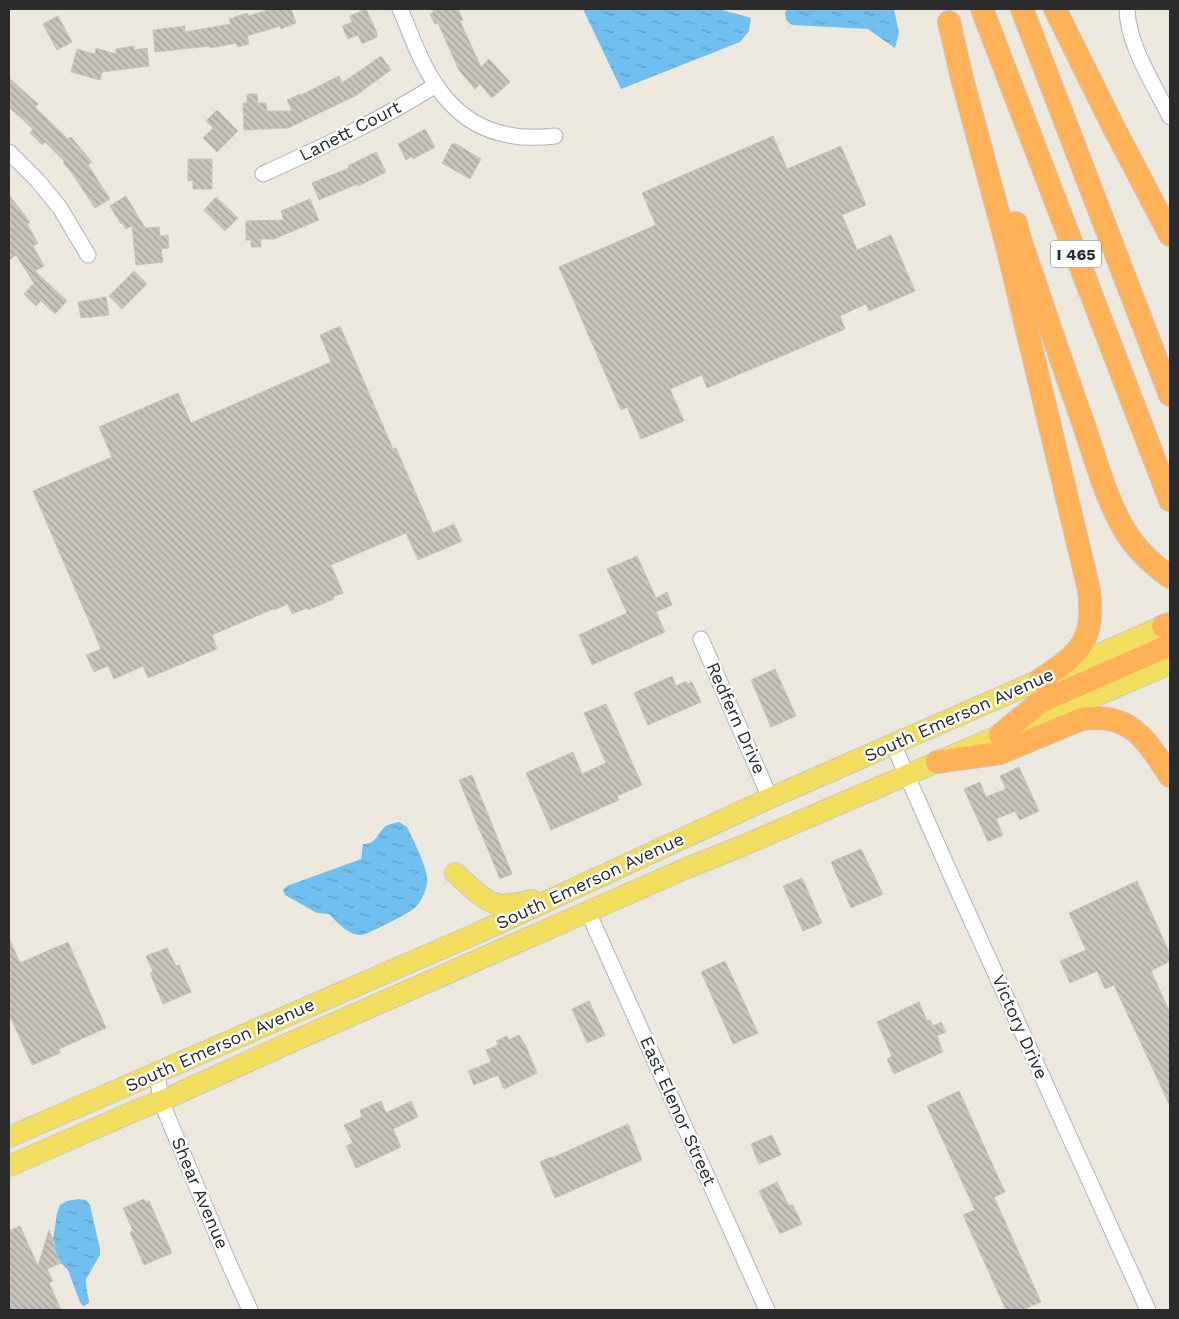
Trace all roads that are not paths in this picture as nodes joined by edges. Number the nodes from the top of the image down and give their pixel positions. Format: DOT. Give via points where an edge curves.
graph roads {
  1 [pos="400,9"];
  2 [pos="982,9"];
  3 [pos="1022,9"];
  4 [pos="1055,9"];
  5 [pos="1126,9"];
  6 [pos="947,15"];
  7 [pos="436,85"];
  8 [pos="1170,117"];
  9 [pos="555,136"];
  10 [pos="9,152"];
  11 [pos="263,174"];
  12 [pos="1170,235"];
  13 [pos="88,255"];
  14 [pos="1170,395"];
  15 [pos="1170,500"];
  16 [pos="1162,570"];
  17 [pos="1168,630"];
  18 [pos="701,639"];
  19 [pos="1170,664"];
  20 [pos="1040,680"];
  21 [pos="1000,735"];
  22 [pos="893,744"];
  23 [pos="937,762"];
  24 [pos="907,775"];
  25 [pos="1170,776"];
  26 [pos="770,798"];
  27 [pos="455,873"];
  28 [pos="554,897"];
  29 [pos="588,912"];
  30 [pos="157,1073"];
  31 [pos="161,1100"];
  32 [pos="9,1137"];
  33 [pos="9,1166"];
  34 [pos="250,1310"];
  35 [pos="767,1310"];
  36 [pos="1148,1310"];
  1 -- 7 [label="street"];
  2 -- 15 [label="highway, I 465"];
  3 -- 14 [label="highway, I 465"];
  4 -- 12 [label="highway"];
  5 -- 8 [label="street" via="1133,43"];
  6 -- 16 [label="highway" via="1000,164 1021,242 1107,492 1126,532"];
  6 -- 20 [label="highway" via="1007,246 1089,590 1091,607 1085,639 1072,657"];
  7 -- 9 [label="street" via="455,108 490,130 525,138"];
  7 -- 11 [label="street, Lanett Court" via="384,116"];
  10 -- 13 [label="street" via="60,208"];
  17 -- 20 [label="main road, South Emerson Avenue"];
  17 -- 21 [label="highway" via="1040,702"];
  18 -- 26 [label="street, Redfern Drive"];
  19 -- 21 [label="main road, South Emerson Avenue"];
  20 -- 22 [label="main road, South Emerson Avenue"];
  21 -- 23 [label="main road, South Emerson Avenue"];
  22 -- 24 [label="street, Victory Drive"];
  22 -- 26 [label="main road, South Emerson Avenue"];
  23 -- 24 [label="main road, South Emerson Avenue"];
  23 -- 25 [label="highway" via="1000,753 1082,719 1096,717 1133,729 1144,738"];
  24 -- 29 [label="main road, South Emerson Avenue"];
  24 -- 36 [label="street, Victory Drive"];
  26 -- 28 [label="main road, South Emerson Avenue"];
  27 -- 28 [label="main road" via="479,894 503,905"];
  28 -- 30 [label="main road, South Emerson Avenue"];
  29 -- 31 [label="main road, South Emerson Avenue"];
  29 -- 35 [label="street, East Elenor Street"];
  30 -- 31 [label="street, Shear Avenue"];
  30 -- 32 [label="main road, South Emerson Avenue"];
  31 -- 33 [label="main road, South Emerson Avenue"];
  31 -- 34 [label="street, Shear Avenue"];
}
